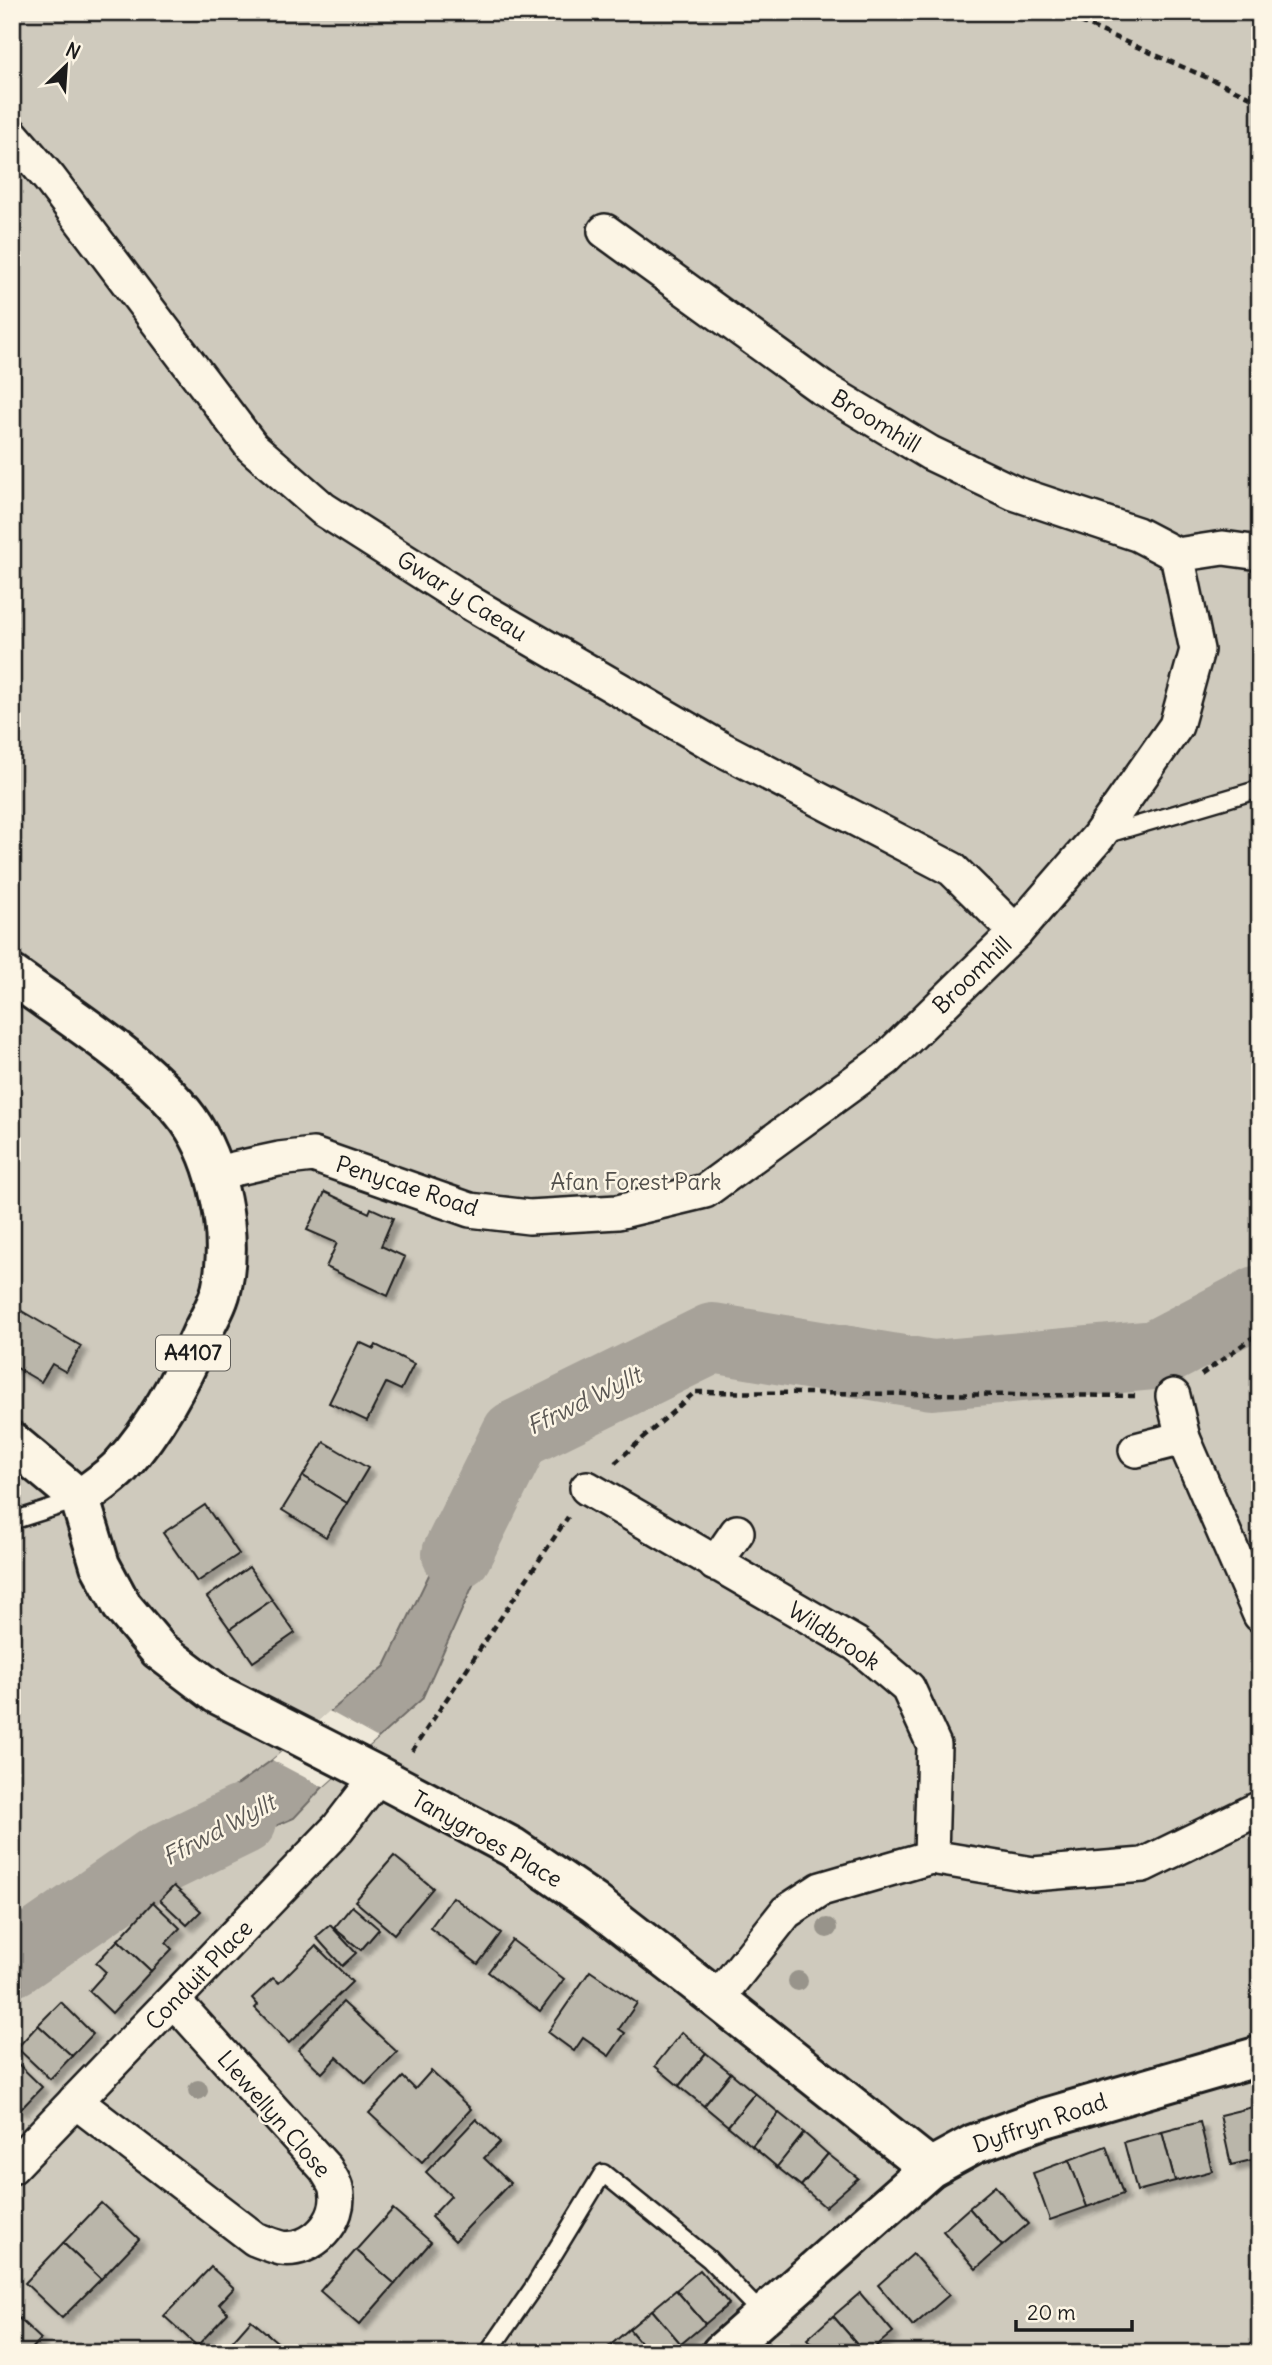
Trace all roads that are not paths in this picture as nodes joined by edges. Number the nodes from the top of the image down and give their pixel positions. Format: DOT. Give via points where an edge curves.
graph roads {
  1 [pos="12,135"];
  2 [pos="605,231"];
  3 [pos="1260,554"];
  4 [pos="1177,555"];
  5 [pos="1260,789"];
  6 [pos="1098,837"];
  7 [pos="1016,932"];
  8 [pos="12,975"];
  9 [pos="886,1059"];
  10 [pos="215,1173"];
  11 [pos="1173,1396"];
  12 [pos="1183,1438"];
  13 [pos="12,1442"];
  14 [pos="1136,1450"];
  15 [pos="587,1488"];
  16 [pos="80,1499"];
  17 [pos="12,1521"];
  18 [pos="737,1532"];
  19 [pos="715,1564"];
  20 [pos="1260,1615"];
  21 [pos="364,1769"];
  22 [pos="1260,1808"];
  23 [pos="931,1857"];
  24 [pos="717,1998"];
  25 [pos="173,2002"];
  26 [pos="1260,2056"];
  27 [pos="75,2101"];
  28 [pos="12,2167"];
  29 [pos="930,2168"];
  30 [pos="764,2316"];
  31 [pos="488,2353"];
  32 [pos="720,2353"];
  1 -- 7 [label="street, Gwar y Caeau" via="252,447 323,509 472,604 720,748 952,869"];
  2 -- 4 [label="street, Broomhill" via="822,388 930,453 1014,493 1136,534"];
  3 -- 4 [label="street" via="1223,548"];
  4 -- 6 [label="street, Broomhill" via="1197,650 1194,662 1175,726"];
  5 -- 6 [label="lane"];
  6 -- 7 [label="street, Broomhill"];
  7 -- 9 [label="street, Broomhill"];
  8 -- 10 [label="street, A4107" via="159,1086 189,1121"];
  9 -- 10 [label="street, Penycae Road" via="705,1191 618,1212 529,1217 470,1210 313,1155"];
  10 -- 16 [label="street, A4107" via="227,1249 222,1289 160,1417 120,1467"];
  11 -- 12 [label="street"];
  12 -- 14 [label="street"];
  12 -- 20 [label="street"];
  13 -- 16 [label="street"];
  15 -- 19 [label="street, Wildbrook"];
  16 -- 17 [label="lane"];
  16 -- 21 [label="street, Tanygroes Place" via="100,1565 122,1606 159,1650 217,1694"];
  18 -- 19 [label="street"];
  19 -- 23 [label="street, Wildbrook" via="856,1644 908,1688 934,1745"];
  21 -- 24 [label="street, Tanygroes Place" via="512,1847 594,1903"];
  21 -- 25 [label="street, Conduit Place" via="338,1828"];
  22 -- 23 [label="street" via="1143,1865 1033,1874"];
  23 -- 24 [label="street" via="821,1889 786,1912"];
  24 -- 29 [label="street, Tanygroes Place"];
  25 -- 27 [label="street, Conduit Place"];
  25 -- 27 [label="street, Llewellyn Close" via="326,2169 336,2189 335,2209 326,2228 310,2244 283,2248 255,2239"];
  26 -- 29 [label="street, Dyffryn Road" via="1045,2118 974,2144"];
  27 -- 28 [label="street, Conduit Place"];
  29 -- 30 [label="street, Dyffryn Road"];
  30 -- 31 [label="lane" via="709,2259 603,2174"];
  30 -- 32 [label="street, Dyffryn Road"];
}
